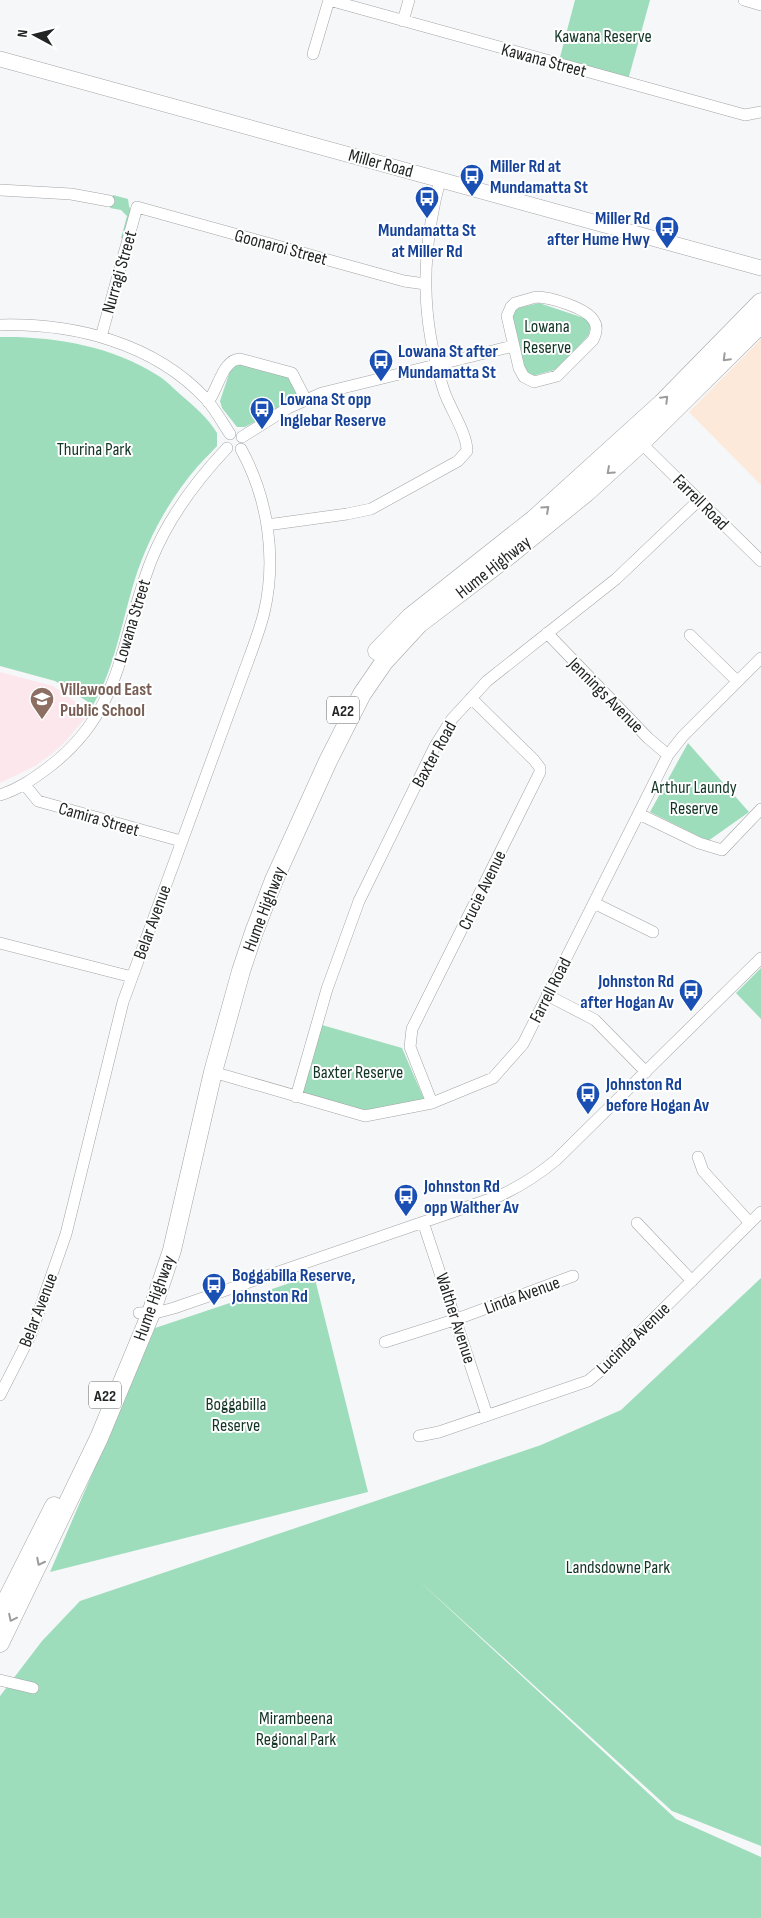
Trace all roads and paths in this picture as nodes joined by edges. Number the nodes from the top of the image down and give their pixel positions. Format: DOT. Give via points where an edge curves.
graph roads {
  1 [pos="329,0"];
  2 [pos="409,0"];
  3 [pos="744,0"];
  4 [pos="761,5"];
  5 [pos="403,21"];
  6 [pos="313,54"];
  7 [pos="0,59"];
  8 [pos="761,112"];
  9 [pos="440,180"];
  10 [pos="0,190"];
  11 [pos="109,200"];
  12 [pos="138,207"];
  13 [pos="761,268"];
  14 [pos="425,284"];
  15 [pos="761,302"];
  16 [pos="761,324"];
  17 [pos="0,325"];
  18 [pos="101,337"];
  19 [pos="513,346"];
  20 [pos="438,364"];
  21 [pos="306,400"];
  22 [pos="208,402"];
  23 [pos="230,434"];
  24 [pos="242,437"];
  25 [pos="641,443"];
  26 [pos="227,448"];
  27 [pos="241,449"];
  28 [pos="699,500"];
  29 [pos="267,525"];
  30 [pos="761,562"];
  31 [pos="546,633"];
  32 [pos="690,635"];
  33 [pos="761,658"];
  34 [pos="737,681"];
  35 [pos="471,698"];
  36 [pos="668,755"];
  37 [pos="25,785"];
  38 [pos="0,795"];
  39 [pos="761,810"];
  40 [pos="639,814"];
  41 [pos="181,841"];
  42 [pos="594,903"];
  43 [pos="653,932"];
  44 [pos="0,943"];
  45 [pos="761,958"];
  46 [pos="132,977"];
  47 [pos="547,995"];
  48 [pos="213,1072"];
  49 [pos="646,1072"];
  50 [pos="296,1097"];
  51 [pos="432,1103"];
  52 [pos="698,1157"];
  53 [pos="761,1212"];
  54 [pos="423,1222"];
  55 [pos="637,1222"];
  56 [pos="750,1223"];
  57 [pos="573,1276"];
  58 [pos="692,1281"];
  59 [pos="145,1312"];
  60 [pos="457,1319"];
  61 [pos="384,1342"];
  62 [pos="0,1395"];
  63 [pos="487,1414"];
  64 [pos="419,1436"];
  65 [pos="0,1613"];
  66 [pos="0,1642"];
  67 [pos="0,1680"];
  68 [pos="33,1688"];
  1 -- 5 [label="street, Kawana Street"];
  1 -- 6 [label="street"];
  2 -- 5 [label="street"];
  3 -- 4 [label="street"];
  5 -- 8 [label="street, Kawana Street" via="745,115"];
  7 -- 9 [label="main road, Miller Road"];
  9 -- 13 [label="main road, Miller Road"];
  9 -- 14 [label="street" via="429,236"];
  10 -- 11 [label="street" via="71,194"];
  12 -- 14 [label="street, Goonaroi Street" via="404,281"];
  12 -- 18 [label="street, Nurragi Street"];
  14 -- 20 [label="street" via="430,332"];
  59 -- 15 [label="highway, Hume Highway / A22, one-way" via="231,961 269,864 358,681 375,654 410,617 534,520 662,403"];
  16 -- 25 [label="highway, Hume Highway / A22, one-way"];
  17 -- 18 [label="street" via="62,329"];
  18 -- 22 [label="street" via="138,350 191,386"];
  19 -- 19 [label="street" via="507,316 511,307 520,300 541,297 576,308 590,316 596,326 593,340 563,372 551,379 534,382 524,377"];
  19 -- 20 [label="street"];
  20 -- 21 [label="street" via="339,388"];
  20 -- 29 [label="street" via="444,390 467,444 463,457 371,509"];
  21 -- 22 [label="street" via="288,371 236,359 228,364"];
  21 -- 24 [label="street"];
  22 -- 23 [label="street"];
  23 -- 24 [label="street" via="237,433"];
  23 -- 26 [label="street" via="225,440"];
  24 -- 27 [label="street"];
  25 -- 28 [label="street, Farrell Road"];
  25 -- 48 [label="highway, Hume Highway / A22, one-way" via="554,519 419,624 399,644 362,694 274,880 241,972"];
  26 -- 27 [label="street" via="233,452"];
  26 -- 37 [label="street, Lowana Street" via="186,496 161,539 144,582 114,681 98,713 76,743"];
  27 -- 29 [label="street, Belar Avenue" via="259,488"];
  28 -- 30 [label="street, Farrell Road"];
  28 -- 31 [label="street, Baxter Road" via="616,579"];
  29 -- 41 [label="street, Belar Avenue" via="269,568 264,612"];
  31 -- 35 [label="street, Baxter Road"];
  31 -- 36 [label="street, Jennings Avenue"];
  32 -- 34 [label="street"];
  33 -- 34 [label="street, Farrell Road"];
  34 -- 36 [label="street, Farrell Road" via="678,740"];
  35 -- 50 [label="street, Baxter Road" via="452,719 435,746 359,901 327,989"];
  35 -- 51 [label="street, Crucie Avenue" via="534,760 540,772 412,1029 410,1047"];
  36 -- 40 [label="street, Farrell Road"];
  37 -- 38 [label="street, Lowana Street"];
  37 -- 41 [label="street, Camira Street" via="38,802"];
  39 -- 40 [label="street" via="722,850 699,843"];
  40 -- 42 [label="street, Farrell Road"];
  41 -- 46 [label="street, Belar Avenue"];
  42 -- 43 [label="street"];
  42 -- 47 [label="street, Farrell Road"];
  44 -- 46 [label="street"];
  45 -- 49 [label="street"];
  46 -- 62 [label="street, Belar Avenue" via="117,1023 68,1227 31,1334"];
  47 -- 49 [label="street" via="595,1020"];
  47 -- 51 [label="street, Farrell Road" via="523,1044 494,1078"];
  48 -- 50 [label="street, Farrell Road"];
  48 -- 59 [label="highway, Hume Highway / A22" via="172,1250"];
  49 -- 54 [label="street" via="556,1160 522,1186"];
  50 -- 51 [label="street, Farrell Road" via="365,1116"];
  52 -- 56 [label="street" via="703,1171"];
  53 -- 56 [label="street, Lucinda Avenue"];
  54 -- 59 [label="street" via="174,1308"];
  54 -- 60 [label="street, Walther Avenue"];
  55 -- 58 [label="street"];
  56 -- 58 [label="street, Lucinda Avenue"];
  57 -- 60 [label="street, Linda Avenue"];
  58 -- 63 [label="street, Lucinda Avenue" via="588,1381"];
  59 -- 65 [label="highway, Hume Highway / A22" via="69,1477"];
  59 -- 66 [label="highway, Hume Highway / A22, one-way" via="86,1466"];
  60 -- 61 [label="street, Linda Avenue"];
  60 -- 63 [label="street, Walther Avenue"];
  63 -- 64 [label="street, Lucinda Avenue"];
  67 -- 68 [label="street"];
}
